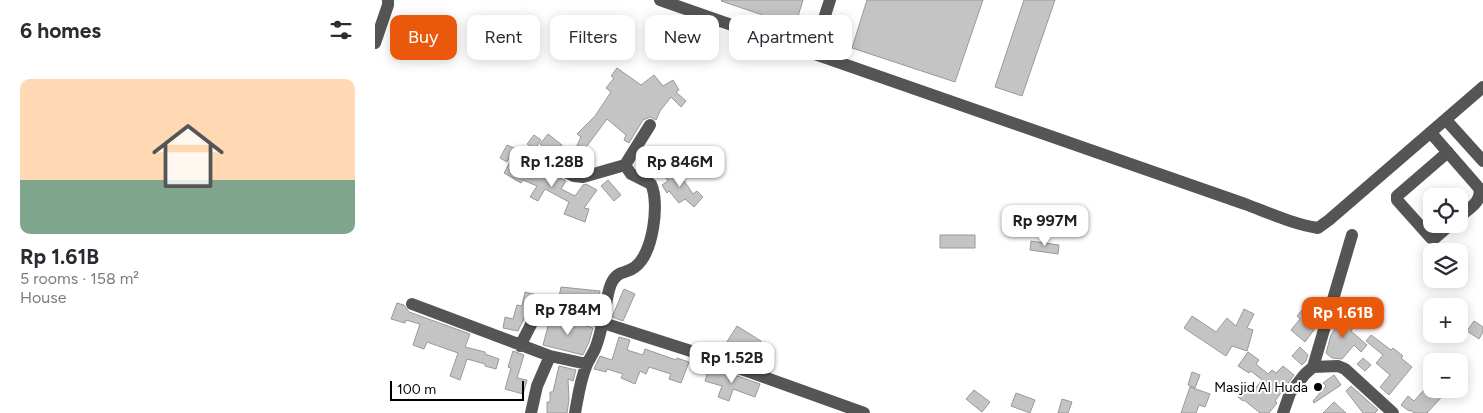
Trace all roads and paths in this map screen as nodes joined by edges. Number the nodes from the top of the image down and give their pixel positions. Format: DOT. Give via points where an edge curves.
graph roads {
  1 [pos="388,0"];
  2 [pos="660,0"];
  3 [pos="830,0"];
  4 [pos="825,15"];
  5 [pos="729,24"];
  6 [pos="375,44"];
  7 [pos="833,60"];
  8 [pos="1483,88"];
  9 [pos="1446,120"];
  10 [pos="650,125"];
  11 [pos="1431,133"];
  12 [pos="1447,152"];
  13 [pos="526,153"];
  14 [pos="1483,161"];
  15 [pos="625,165"];
  16 [pos="1468,209"];
  17 [pos="1423,229"];
  18 [pos="1427,233"];
  19 [pos="1441,233"];
  20 [pos="1352,235"];
  21 [pos="412,304"];
  22 [pos="603,322"];
  23 [pos="521,346"];
  24 [pos="550,356"];
  25 [pos="587,364"];
  26 [pos="1313,367"];
  27 [pos="531,413"];
  28 [pos="575,413"];
  29 [pos="864,413"];
  30 [pos="1283,413"];
  31 [pos="1393,413"];
  1 -- 6 [label="street"];
  2 -- 5 [label="street"];
  3 -- 4 [label="street"];
  7 -- 11 [label="street" via="1318,228"];
  8 -- 9 [label="street"];
  9 -- 11 [label="street"];
  9 -- 14 [label="street"];
  10 -- 15 [label="street"];
  11 -- 12 [label="street"];
  12 -- 16 [label="street" via="1479,188 1479,200"];
  12 -- 17 [label="street" via="1397,196"];
  13 -- 15 [label="street" via="573,176 583,177"];
  15 -- 22 [label="street" via="631,174 651,184 655,196 654,216 648,250 636,267 615,277"];
  18 -- 19 [label="street" via="1435,238"];
  20 -- 26 [label="street"];
  21 -- 23 [label="street"];
  22 -- 23 [label="street" via="547,305 540,307"];
  22 -- 25 [label="street"];
  22 -- 29 [label="street"];
  23 -- 24 [label="street"];
  24 -- 25 [label="street"];
  24 -- 27 [label="street" via="537,386"];
  25 -- 28 [label="street"];
  26 -- 30 [label="street" via="1290,393"];
  26 -- 31 [label="street" via="1338,366 1345,369"];
}
